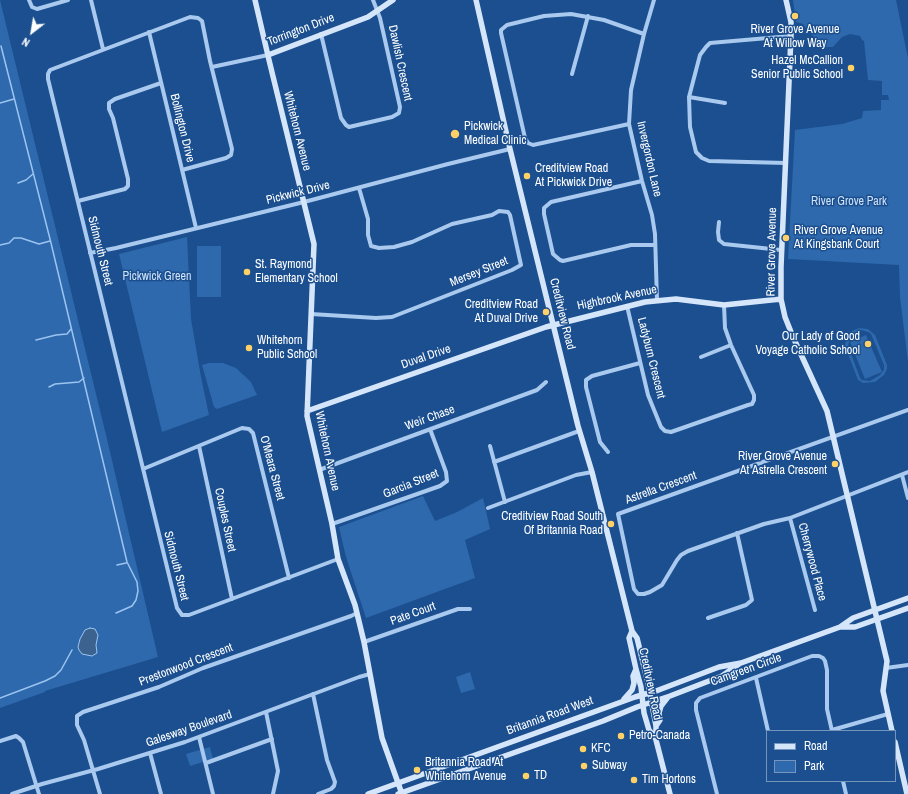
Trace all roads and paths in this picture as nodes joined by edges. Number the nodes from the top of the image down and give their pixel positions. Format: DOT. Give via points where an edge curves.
graph roads {
  1 [pos="29,0"];
  2 [pos="68,0"];
  3 [pos="91,0"];
  4 [pos="255,0"];
  5 [pos="373,0"];
  6 [pos="394,0"];
  7 [pos="476,0"];
  8 [pos="654,0"];
  9 [pos="786,0"];
  10 [pos="377,11"];
  11 [pos="588,16"];
  12 [pos="148,32"];
  13 [pos="321,34"];
  14 [pos="644,34"];
  15 [pos="791,36"];
  16 [pos="103,49"];
  17 [pos="268,55"];
  18 [pos="212,67"];
  19 [pos="572,74"];
  20 [pos="161,83"];
  21 [pos="689,97"];
  22 [pos="726,103"];
  23 [pos="629,124"];
  24 [pos="510,149"];
  25 [pos="786,162"];
  26 [pos="182,170"];
  27 [pos="642,182"];
  28 [pos="360,188"];
  29 [pos="78,201"];
  30 [pos="304,202"];
  31 [pos="719,222"];
  32 [pos="196,228"];
  33 [pos="655,245"];
  34 [pos="782,250"];
  35 [pos="90,253"];
  36 [pos="781,299"];
  37 [pos="657,300"];
  38 [pos="724,305"];
  39 [pos="627,306"];
  40 [pos="311,314"];
  41 [pos="553,324"];
  42 [pos="731,345"];
  43 [pos="701,358"];
  44 [pos="640,364"];
  45 [pos="546,382"];
  46 [pos="908,410"];
  47 [pos="307,411"];
  48 [pos="430,429"];
  49 [pos="579,431"];
  50 [pos="833,436"];
  51 [pos="199,446"];
  52 [pos="490,446"];
  53 [pos="608,452"];
  54 [pos="494,462"];
  55 [pos="143,469"];
  56 [pos="319,470"];
  57 [pos="592,472"];
  58 [pos="908,472"];
  59 [pos="902,475"];
  60 [pos="847,496"];
  61 [pos="908,498"];
  62 [pos="505,502"];
  63 [pos="488,508"];
  64 [pos="790,518"];
  65 [pos="332,524"];
  66 [pos="737,533"];
  67 [pos="338,559"];
  68 [pos="290,578"];
  69 [pos="908,598"];
  70 [pos="232,599"];
  71 [pos="908,608"];
  72 [pos="470,609"];
  73 [pos="815,610"];
  74 [pos="875,610"];
  75 [pos="357,613"];
  76 [pos="708,618"];
  77 [pos="878,619"];
  78 [pos="840,627"];
  79 [pos="632,631"];
  80 [pos="364,642"];
  81 [pos="741,663"];
  82 [pos="908,665"];
  83 [pos="886,668"];
  84 [pos="636,669"];
  85 [pos="370,674"];
  86 [pos="756,678"];
  87 [pos="650,693"];
  88 [pos="313,694"];
  89 [pos="642,695"];
  90 [pos="670,696"];
  91 [pos="620,702"];
  92 [pos="651,702"];
  93 [pos="643,705"];
  94 [pos="266,712"];
  95 [pos="888,714"];
  96 [pos="656,726"];
  97 [pos="768,730"];
  98 [pos="832,730"];
  99 [pos="892,730"];
  100 [pos="199,737"];
  101 [pos="272,739"];
  102 [pos="656,740"];
  103 [pos="0,741"];
  104 [pos="896,746"];
  105 [pos="150,753"];
  106 [pos="206,763"];
  107 [pos="94,771"];
  108 [pos="843,782"];
  109 [pos="398,783"];
  110 [pos="37,786"];
  111 [pos="12,794"];
  112 [pos="39,794"];
  113 [pos="100,794"];
  114 [pos="161,794"];
  115 [pos="213,794"];
  116 [pos="273,794"];
  117 [pos="318,794"];
  118 [pos="368,794"];
  119 [pos="400,794"];
  120 [pos="670,794"];
  121 [pos="717,794"];
  122 [pos="846,794"];
  123 [pos="907,794"];
  1 -- 2 [label="street" via="32,7 37,9"];
  3 -- 16 [label="street"];
  4 -- 17 [label="street, Whitehorn Avenue"];
  5 -- 10 [label="street"];
  6 -- 10 [label="street, Torrington Drive"];
  7 -- 24 [label="street, Creditview Road"];
  8 -- 14 [label="street, Invergordon Lane"];
  9 -- 15 [label="street, River Grove Avenue"];
  10 -- 13 [label="street, Torrington Drive" via="368,17"];
  10 -- 13 [label="street, Dawlish Crescent" via="400,107 398,113 392,117 350,127 346,125 341,118"];
  11 -- 14 [label="street"];
  11 -- 19 [label="street"];
  11 -- 23 [label="street" via="552,15 507,25 502,30 501,39 525,138 533,145"];
  12 -- 16 [label="street, Sidmouth Street"];
  12 -- 18 [label="street, Sidmouth Street" via="190,17 198,18 202,21"];
  12 -- 20 [label="street, Bollington Drive"];
  13 -- 17 [label="street, Torrington Drive"];
  14 -- 23 [label="street, Invergordon Lane" via="631,90"];
  15 -- 21 [label="street" via="710,43 700,55"];
  15 -- 25 [label="street, River Grove Avenue"];
  16 -- 29 [label="street, Sidmouth Street" via="54,67 48,74"];
  17 -- 18 [label="street, Torrington Drive"];
  17 -- 30 [label="street, Whitehorn Avenue"];
  18 -- 26 [label="street, Sidmouth Street" via="232,149 231,155"];
  20 -- 26 [label="street, Bollington Drive"];
  20 -- 29 [label="street" via="115,99 108,109 128,186 125,189"];
  21 -- 22 [label="street"];
  21 -- 25 [label="street" via="690,127 696,152 702,158"];
  23 -- 27 [label="street, Invergordon Lane"];
  24 -- 28 [label="street, Pickwick Drive"];
  24 -- 41 [label="street, Creditview Road"];
  25 -- 34 [label="street, River Grove Avenue"];
  26 -- 32 [label="street, Bollington Drive"];
  27 -- 33 [label="street, Invergordon Lane" via="652,215"];
  27 -- 33 [label="street" via="551,202 544,208 544,214 553,254 563,261 631,245"];
  28 -- 30 [label="street, Pickwick Drive"];
  28 -- 40 [label="street, Mersey Street" via="368,219 371,246 394,247 452,224 499,211 508,212 521,265 392,317"];
  29 -- 35 [label="street, Sidmouth Street"];
  30 -- 32 [label="street, Pickwick Drive"];
  30 -- 40 [label="street, Whitehorn Avenue" via="314,244"];
  31 -- 34 [label="street" via="719,240 724,244"];
  32 -- 35 [label="street, Pickwick Drive"];
  33 -- 37 [label="street, Invergordon Lane"];
  34 -- 36 [label="street, River Grove Avenue"];
  35 -- 55 [label="street, Sidmouth Street"];
  36 -- 38 [label="street, Highbrook Avenue"];
  36 -- 50 [label="street, River Grove Avenue" via="793,338 825,405"];
  37 -- 38 [label="street, Highbrook Avenue" via="676,298"];
  37 -- 39 [label="street, Highbrook Avenue"];
  38 -- 42 [label="street, Ladyburn Crescent" via="725,328"];
  39 -- 41 [label="street, Highbrook Avenue"];
  39 -- 44 [label="street, Ladyburn Crescent"];
  40 -- 47 [label="street, Whitehorn Avenue"];
  41 -- 47 [label="street, Duval Drive"];
  41 -- 49 [label="street, Creditview Road"];
  42 -- 43 [label="street"];
  42 -- 44 [label="street, Ladyburn Crescent" via="754,395 752,404 671,432 661,427 648,395"];
  44 -- 53 [label="street" via="592,376 586,380 600,442"];
  45 -- 48 [label="street, Weir Chase" via="537,390"];
  46 -- 50 [label="street"];
  47 -- 56 [label="street, Whitehorn Avenue"];
  48 -- 56 [label="street, Weir Chase"];
  48 -- 65 [label="street, Garcia Street" via="447,481 440,486"];
  49 -- 54 [label="street"];
  49 -- 57 [label="street, Creditview Road"];
  50 -- 60 [label="street, River Grove Avenue"];
  50 -- 66 [label="street, Astrella Crescent" via="618,514 634,589 638,594 650,592 662,585 681,555"];
  51 -- 55 [label="street, O'Meara Street"];
  51 -- 68 [label="street, O'Meara Street" via="242,428 253,433"];
  51 -- 70 [label="street, Couples Street"];
  52 -- 54 [label="street"];
  54 -- 62 [label="street"];
  55 -- 70 [label="street, Sidmouth Street" via="177,608 182,615 189,615"];
  56 -- 65 [label="street, Whitehorn Avenue"];
  57 -- 62 [label="street" via="576,475"];
  57 -- 79 [label="street, Creditview Road"];
  58 -- 59 [label="street, Astrella Crescent"];
  59 -- 60 [label="street, Astrella Crescent"];
  59 -- 61 [label="street"];
  60 -- 64 [label="street, Astrella Crescent"];
  60 -- 74 [label="street, River Grove Avenue"];
  62 -- 63 [label="street"];
  64 -- 66 [label="street, Astrella Crescent"];
  64 -- 73 [label="street, Cherrywood Place"];
  65 -- 67 [label="street, Whitehorn Avenue"];
  66 -- 76 [label="street" via="752,600 746,605"];
  67 -- 68 [label="street, Sidmouth Street"];
  67 -- 75 [label="street, Whitehorn Avenue"];
  68 -- 70 [label="street, Sidmouth Street"];
  69 -- 74 [label="street, Britannia Road West"];
  71 -- 77 [label="street, Britannia Road West"];
  72 -- 80 [label="street, Pate Court" via="458,609"];
  74 -- 77 [label="street, River Grove Avenue"];
  74 -- 78 [label="street, Britannia Road West" via="852,618"];
  75 -- 80 [label="street, Whitehorn Avenue"];
  75 -- 107 [label="street, Prestonwood Crescent" via="203,668 159,687 83,712 77,716 77,725"];
  77 -- 78 [label="street, Britannia Road West" via="855,627"];
  77 -- 83 [label="street, River Grove Avenue"];
  78 -- 81 [label="street, Britannia Road West"];
  79 -- 84 [label="street, Creditview Road" via="629,638"];
  79 -- 87 [label="street, Creditview Road" via="637,638"];
  80 -- 85 [label="street, Whitehorn Avenue"];
  81 -- 87 [label="street, Britannia Road West" via="719,667"];
  81 -- 90 [label="street, Britannia Road West" via="722,676"];
  82 -- 83 [label="street"];
  83 -- 95 [label="street, River Grove Avenue" via="883,690"];
  84 -- 89 [label="street, Creditview Road"];
  84 -- 91 [label="street" via="632,690"];
  85 -- 88 [label="street, Galesway Boulevard"];
  85 -- 109 [label="street, Whitehorn Avenue" via="382,738"];
  86 -- 97 [label="street"];
  86 -- 98 [label="street, Camgreen Circle" via="812,656 821,657 827,670 827,709"];
  86 -- 121 [label="street, Camgreen Circle" via="704,696 697,701 696,710"];
  87 -- 89 [label="street, Britannia Road West"];
  87 -- 92 [label="street, Creditview Road"];
  88 -- 94 [label="street, Galesway Boulevard"];
  88 -- 117 [label="street" via="327,760 335,784 331,789"];
  89 -- 91 [label="street, Britannia Road West"];
  89 -- 93 [label="street, Creditview Road"];
  90 -- 92 [label="street, Britannia Road West"];
  90 -- 96 [label="street" via="661,706 660,720"];
  91 -- 109 [label="street, Britannia Road West"];
  92 -- 93 [label="street, Britannia Road West"];
  92 -- 96 [label="street, Creditview Road"];
  93 -- 102 [label="street, Creditview Road" via="649,730"];
  93 -- 119 [label="street, Britannia Road West"];
  94 -- 100 [label="street, Galesway Boulevard"];
  94 -- 101 [label="street"];
  95 -- 98 [label="street"];
  95 -- 99 [label="street, River Grove Avenue"];
  96 -- 102 [label="street, Creditview Road"];
  100 -- 105 [label="street, Galesway Boulevard"];
  100 -- 106 [label="street"];
  101 -- 106 [label="street"];
  101 -- 116 [label="street" via="278,771"];
  102 -- 120 [label="street, Creditview Road"];
  103 -- 110 [label="street" via="16,736 19,738"];
  104 -- 123 [label="street"];
  105 -- 107 [label="street, Galesway Boulevard"];
  105 -- 114 [label="street"];
  106 -- 115 [label="street"];
  107 -- 110 [label="street, Galesway Boulevard"];
  107 -- 113 [label="street"];
  108 -- 122 [label="street"];
  109 -- 118 [label="street, Britannia Road West"];
  109 -- 119 [label="street, Whitehorn Avenue"];
  110 -- 111 [label="street, Galesway Boulevard"];
  110 -- 112 [label="street"];
}
